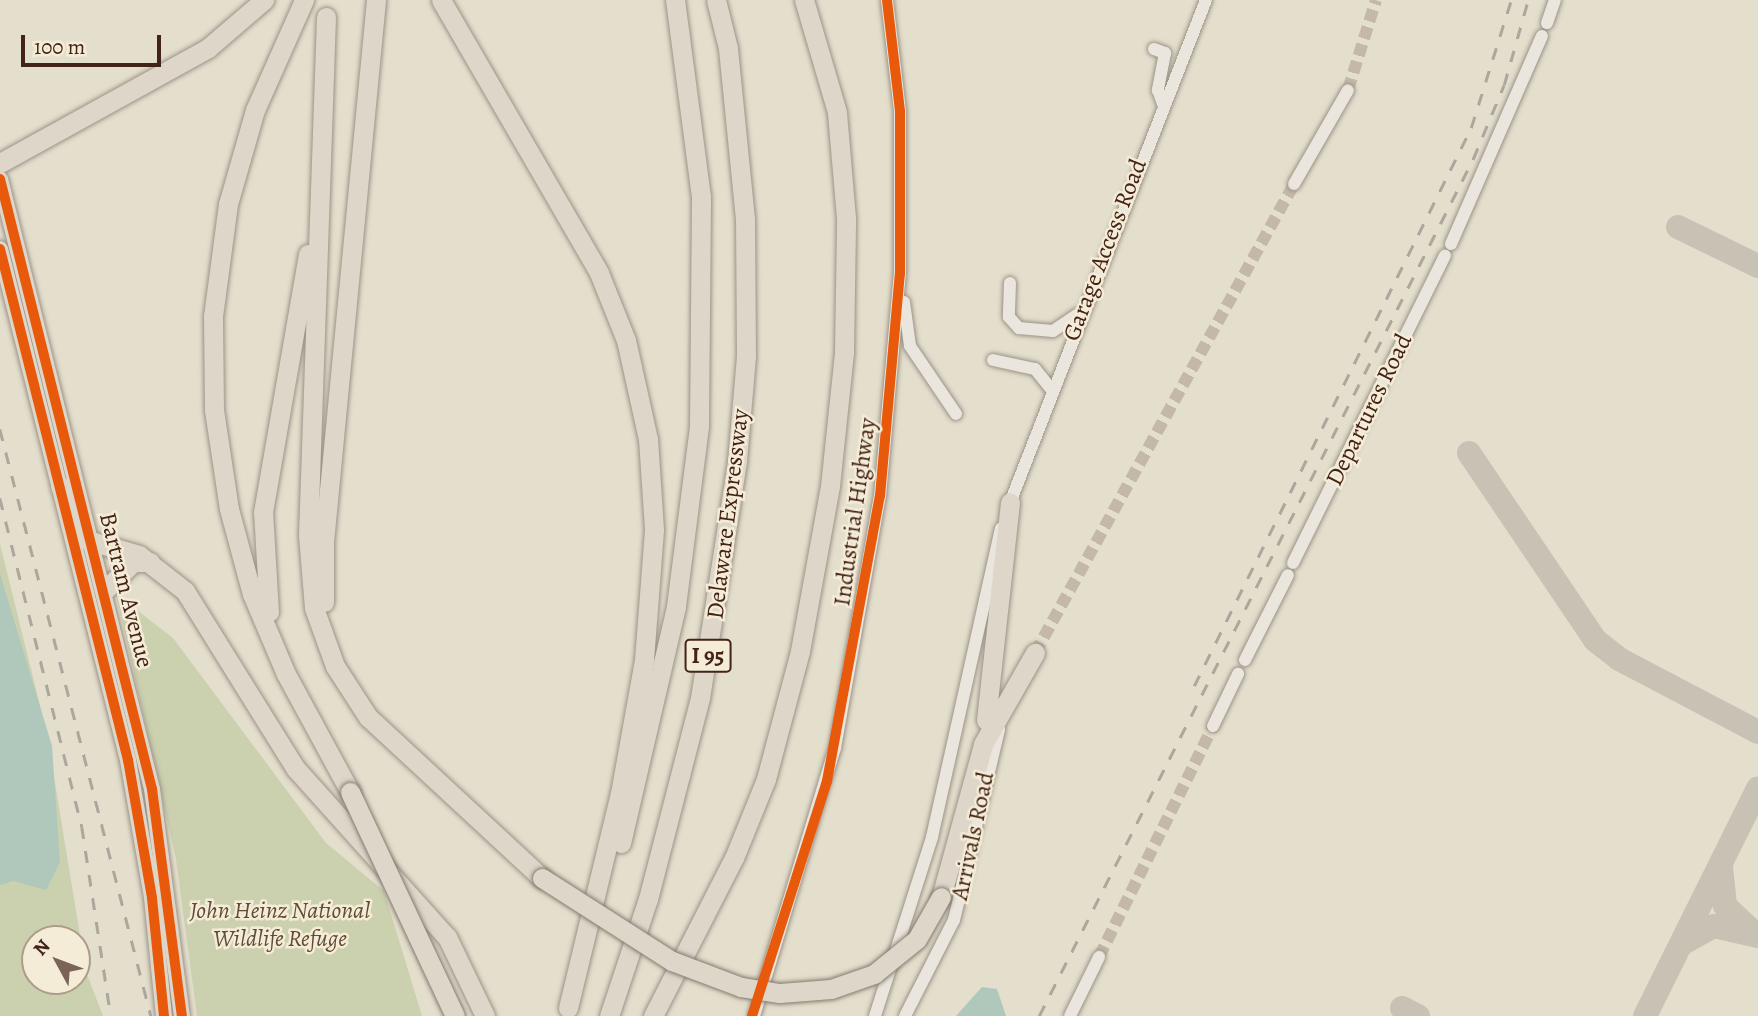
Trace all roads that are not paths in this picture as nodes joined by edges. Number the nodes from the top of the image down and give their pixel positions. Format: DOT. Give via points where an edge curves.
graph roads {
  1 [pos="264,0"];
  2 [pos="376,0"];
  3 [pos="441,0"];
  4 [pos="676,0"];
  5 [pos="716,0"];
  6 [pos="725,0"];
  7 [pos="804,0"];
  8 [pos="887,0"];
  9 [pos="1206,0"];
  10 [pos="1555,0"];
  11 [pos="301,7"];
  12 [pos="327,8"];
  13 [pos="728,48"];
  14 [pos="1154,49"];
  15 [pos="1348,90"];
  16 [pos="1163,104"];
  17 [pos="0,163"];
  18 [pos="0,179"];
  19 [pos="1294,184"];
  20 [pos="0,249"];
  21 [pos="900,274"];
  22 [pos="1010,284"];
  23 [pos="1078,314"];
  24 [pos="993,360"];
  25 [pos="1051,389"];
  26 [pos="956,414"];
  27 [pos="60,486"];
  28 [pos="1010,502"];
  29 [pos="92,543"];
  30 [pos="150,562"];
  31 [pos="105,590"];
  32 [pos="1035,653"];
  33 [pos="1245,660"];
  34 [pos="1238,674"];
  35 [pos="310,717"];
  36 [pos="1213,726"];
  37 [pos="980,755"];
  38 [pos="431,778"];
  39 [pos="1099,957"];
  40 [pos="567,1012"];
  41 [pos="164,1016"];
  42 [pos="182,1016"];
  43 [pos="455,1016"];
  44 [pos="485,1016"];
  45 [pos="609,1016"];
  46 [pos="653,1016"];
  47 [pos="753,1016"];
  48 [pos="875,1016"];
  49 [pos="905,1016"];
  50 [pos="1070,1016"];
  1 -- 17 [label="highway" via="208,48"];
  2 -- 38 [label="highway" via="323,592 348,678"];
  3 -- 40 [label="highway" via="599,273 626,340 648,439 654,530 644,660 620,793"];
  4 -- 40 [label="highway, Delaware Expressway / I 95" via="702,232 694,478 650,730"];
  5 -- 13 [label="highway, Delaware Expressway / I 95"];
  6 -- 13 [label="highway"];
  7 -- 46 [label="highway" via="835,101 846,207 844,352 830,486 800,651 766,779 734,858"];
  8 -- 21 [label="street, Industrial Highway" via="900,111"];
  9 -- 16 [label="street, Garage Access Road"];
  10 -- 33 [label="street, Departures Road" via="1448,250"];
  11 -- 35 [label="highway" via="263,88 233,180 215,293 213,383 220,462 242,562 269,637"];
  12 -- 35 [label="highway" via="312,219 261,547 275,636"];
  12 -- 38 [label="highway" via="311,593 347,688 385,736"];
  13 -- 45 [label="highway, Delaware Expressway / I 95" via="747,275 731,517 692,732"];
  14 -- 16 [label="street" via="1166,52 1158,90"];
  15 -- 19 [label="street"];
  16 -- 23 [label="street, Garage Access Road"];
  18 -- 29 [label="main road, Bartram Avenue"];
  20 -- 27 [label="main road, Bartram Avenue"];
  21 -- 26 [label="street" via="908,341"];
  21 -- 47 [label="street, Industrial Highway" via="882,483 856,648 818,814"];
  22 -- 23 [label="street" via="1009,317 1023,330 1053,331"];
  23 -- 25 [label="street, Garage Access Road"];
  24 -- 25 [label="street" via="1035,369"];
  25 -- 28 [label="street, Garage Access Road"];
  27 -- 29 [label="highway"];
  27 -- 41 [label="main road, Bartram Avenue" via="138,806"];
  28 -- 37 [label="highway"];
  28 -- 48 [label="street, Garage Access Road" via="932,836"];
  29 -- 30 [label="highway"];
  29 -- 31 [label="main road, Bartram Avenue"];
  30 -- 31 [label="highway" via="129,564"];
  30 -- 44 [label="highway" via="189,597 296,769 447,937"];
  31 -- 42 [label="main road, Bartram Avenue" via="160,831"];
  32 -- 37 [label="highway" via="1001,705"];
  32 -- 49 [label="street, Arrivals Road" via="991,752 954,920"];
  34 -- 36 [label="street"];
  35 -- 43 [label="highway, bridge"];
  37 -- 38 [label="highway, bridge" via="941,897 917,939 874,974 831,989 780,993 725,982 656,953 542,878"];
  39 -- 50 [label="street"];
}
